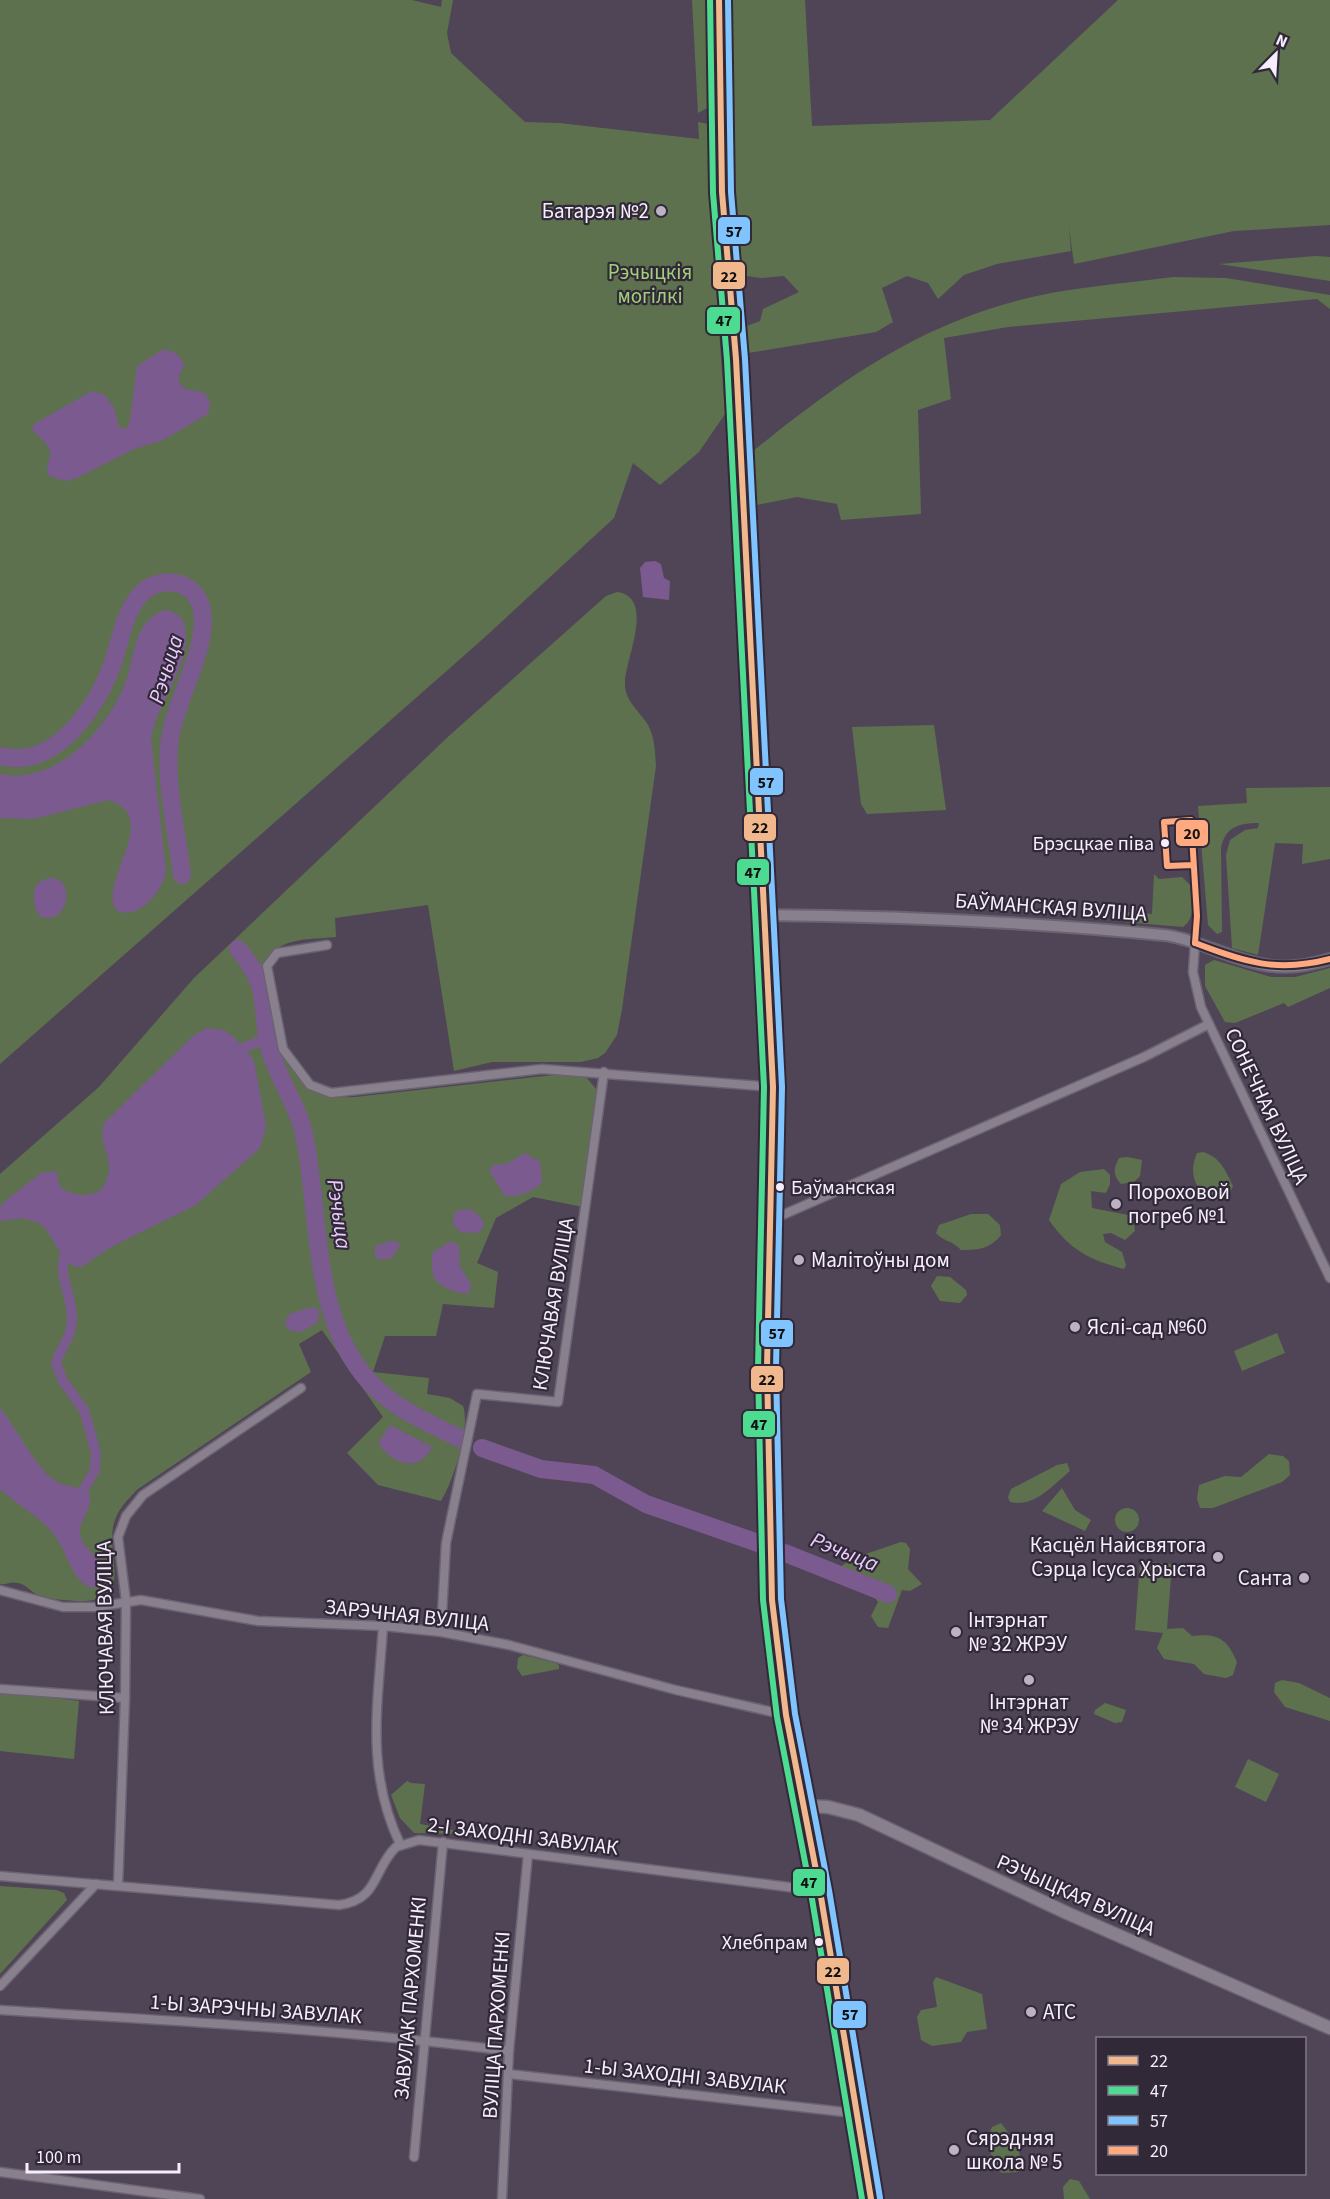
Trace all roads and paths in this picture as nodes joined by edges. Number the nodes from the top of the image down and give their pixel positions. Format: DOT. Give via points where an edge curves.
graph roads {
  1 [pos="718,0"];
  2 [pos="763,915"];
  3 [pos="1195,943"];
  4 [pos="327,945"];
  5 [pos="1330,959"];
  6 [pos="1209,1024"];
  7 [pos="604,1072"];
  8 [pos="773,1087"];
  9 [pos="771,1220"];
  10 [pos="1330,1278"];
  11 [pos="301,1388"];
  12 [pos="0,1590"];
  13 [pos="126,1601"];
  14 [pos="383,1626"];
  15 [pos="441,1632"];
  16 [pos="0,1689"];
  17 [pos="125,1698"];
  18 [pos="786,1715"];
  19 [pos="804,1806"];
  20 [pos="443,1842"];
  21 [pos="400,1844"];
  22 [pos="528,1854"];
  23 [pos="0,1876"];
  24 [pos="96,1884"];
  25 [pos="118,1886"];
  26 [pos="820,1891"];
  27 [pos="0,1986"];
  28 [pos="0,2010"];
  29 [pos="1330,2028"];
  30 [pos="423,2040"];
  31 [pos="509,2051"];
  32 [pos="509,2074"];
  33 [pos="857,2108"];
  34 [pos="414,2157"];
  35 [pos="0,2172"];
  36 [pos="200,2199"];
  37 [pos="501,2199"];
  38 [pos="871,2199"];
  1 -- 2 [label="main road" via="722,192 736,358"];
  2 -- 3 [label="street, БАЎМАНСКАЯ ВУЛІЦА" via="982,920 1165,935"];
  2 -- 8 [label="main road"];
  3 -- 5 [label="street, БАЎМАНСКАЯ ВУЛІЦА" via="1272,968 1298,968"];
  3 -- 6 [label="street, СОНЕЧНАЯ ВУЛІЦА" via="1196,992"];
  4 -- 7 [label="street" via="277,953 267,966 283,1049 310,1085 331,1093 542,1069"];
  6 -- 9 [label="street" via="1144,1057"];
  6 -- 10 [label="street, СОНЕЧНАЯ ВУЛІЦА"];
  7 -- 8 [label="street"];
  7 -- 15 [label="street, КЛЮЧАВАЯ ВУЛІЦА" via="558,1402 477,1394 446,1543"];
  8 -- 9 [label="main road"];
  9 -- 18 [label="main road" via="767,1368 772,1600"];
  11 -- 13 [label="street, КЛЮЧАВАЯ ВУЛІЦА" via="143,1495 126,1516 118,1537"];
  12 -- 13 [label="street, ЗАРЭЧНАЯ ВУЛІЦА" via="75,1608"];
  13 -- 14 [label="street, ЗАРЭЧНАЯ ВУЛІЦА" via="141,1600 258,1621"];
  13 -- 17 [label="street, КЛЮЧАВАЯ ВУЛІЦА"];
  14 -- 15 [label="street, ЗАРЭЧНАЯ ВУЛІЦА"];
  14 -- 21 [label="street" via="375,1749 382,1800"];
  15 -- 18 [label="street, ЗАРЭЧНАЯ ВУЛІЦА" via="509,1645"];
  16 -- 17 [label="street"];
  17 -- 25 [label="street, КЛЮЧАВАЯ ВУЛІЦА"];
  18 -- 19 [label="main road"];
  19 -- 26 [label="main road"];
  19 -- 29 [label="main road, РЭЧЫЦКАЯ ВУЛІЦА" via="859,1815 1046,1903"];
  20 -- 21 [label="street, 2-І ЗАХОДНІ ЗАВУЛАК" via="419,1840"];
  20 -- 22 [label="street, 2-І ЗАХОДНІ ЗАВУЛАК"];
  20 -- 30 [label="street, ЗАВУЛАК ПАРХОМЕНКІ"];
  21 -- 25 [label="street, 2-І ЗАХОДНІ ЗАВУЛАК" via="390,1852 370,1889 346,1904"];
  22 -- 26 [label="street, 2-І ЗАХОДНІ ЗАВУЛАК"];
  22 -- 31 [label="street, ВУЛІЦА ПАРХОМЕНКІ"];
  23 -- 24 [label="street, 2-І ЗАХОДНІ ЗАВУЛАК"];
  24 -- 25 [label="street, 2-І ЗАХОДНІ ЗАВУЛАК"];
  24 -- 27 [label="street"];
  26 -- 33 [label="main road"];
  28 -- 30 [label="street, 1-Ы ЗАРЭЧНЫ ЗАВУЛАК"];
  30 -- 31 [label="street, 1-Ы ЗАРЭЧНЫ ЗАВУЛАК"];
  30 -- 34 [label="street, ЗАВУЛАК ПАРХОМЕНКІ"];
  31 -- 32 [label="street, ВУЛІЦА ПАРХОМЕНКІ"];
  32 -- 33 [label="street, 1-Ы ЗАХОДНІ ЗАВУЛАК" via="844,2112"];
  32 -- 37 [label="street, ВУЛІЦА ПАРХОМЕНКІ"];
  33 -- 38 [label="main road"];
  35 -- 36 [label="street"];
}
